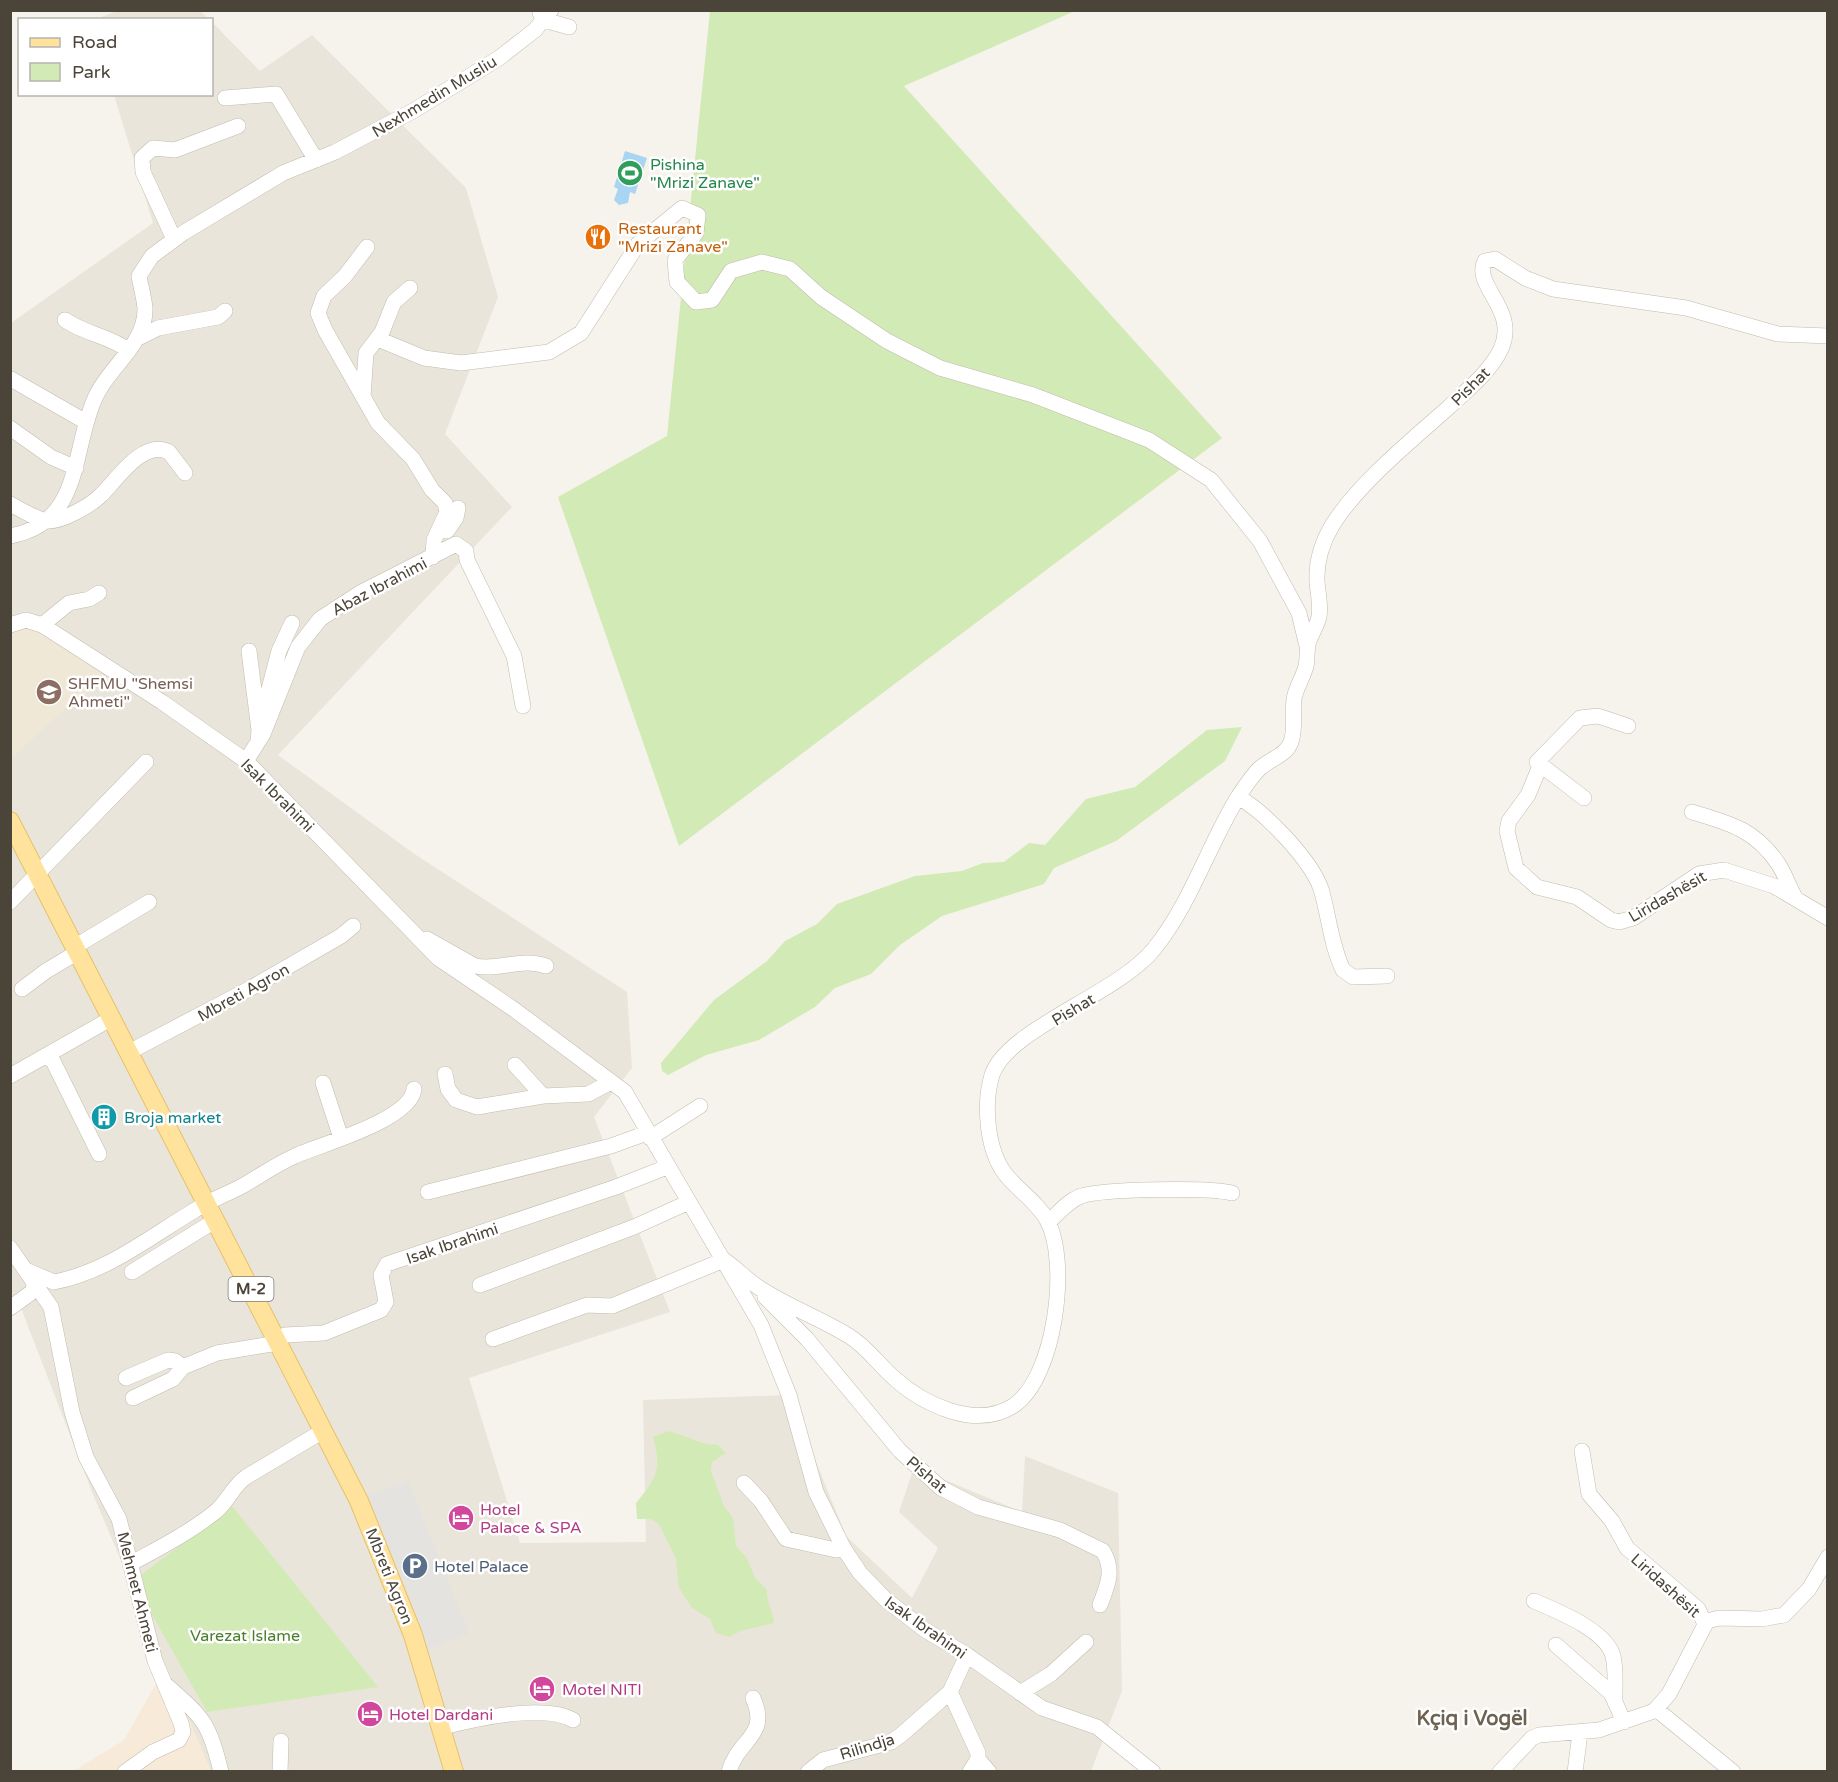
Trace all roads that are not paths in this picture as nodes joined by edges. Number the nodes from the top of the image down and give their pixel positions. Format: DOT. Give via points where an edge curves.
graph roads {
  1 [pos="544,14"];
  2 [pos="568,27"];
  3 [pos="225,98"];
  4 [pos="238,126"];
  5 [pos="316,160"];
  6 [pos="174,239"];
  7 [pos="367,247"];
  8 [pos="410,288"];
  9 [pos="225,311"];
  10 [pos="65,320"];
  11 [pos="1827,336"];
  12 [pos="378,339"];
  13 [pos="133,345"];
  14 [pos="11,379"];
  15 [pos="364,400"];
  16 [pos="86,422"];
  17 [pos="10,428"];
  18 [pos="76,468"];
  19 [pos="185,473"];
  20 [pos="10,504"];
  21 [pos="458,508"];
  22 [pos="47,521"];
  23 [pos="10,536"];
  24 [pos="433,557"];
  25 [pos="99,593"];
  26 [pos="292,623"];
  27 [pos="10,625"];
  28 [pos="42,625"];
  29 [pos="1307,646"];
  30 [pos="249,651"];
  31 [pos="523,706"];
  32 [pos="258,725"];
  33 [pos="1628,726"];
  34 [pos="258,741"];
  35 [pos="246,761"];
  36 [pos="146,762"];
  37 [pos="1540,766"];
  38 [pos="1238,797"];
  39 [pos="1584,798"];
  40 [pos="1692,812"];
  41 [pos="10,821"];
  42 [pos="15,844"];
  43 [pos="38,875"];
  44 [pos="1796,899"];
  45 [pos="10,902"];
  46 [pos="149,902"];
  47 [pos="1827,918"];
  48 [pos="353,926"];
  49 [pos="406,927"];
  50 [pos="77,949"];
  51 [pos="546,966"];
  52 [pos="1387,976"];
  53 [pos="22,989"];
  54 [pos="112,1018"];
  55 [pos="129,1052"];
  56 [pos="50,1055"];
  57 [pos="515,1065"];
  58 [pos="445,1074"];
  59 [pos="10,1076"];
  60 [pos="612,1082"];
  61 [pos="323,1083"];
  62 [pos="414,1089"];
  63 [pos="543,1096"];
  64 [pos="700,1106"];
  65 [pos="649,1135"];
  66 [pos="341,1138"];
  67 [pos="99,1154"];
  68 [pos="667,1167"];
  69 [pos="428,1192"];
  70 [pos="1232,1194"];
  71 [pos="689,1202"];
  72 [pos="207,1203"];
  73 [pos="216,1220"];
  74 [pos="1049,1222"];
  75 [pos="10,1248"];
  76 [pos="723,1260"];
  77 [pos="132,1272"];
  78 [pos="32,1278"];
  79 [pos="480,1285"];
  80 [pos="758,1287"];
  81 [pos="10,1308"];
  82 [pos="493,1339"];
  83 [pos="277,1340"];
  84 [pos="183,1367"];
  85 [pos="126,1378"];
  86 [pos="133,1398"];
  87 [pos="323,1431"];
  88 [pos="1582,1451"];
  89 [pos="744,1483"];
  90 [pos="844,1549"];
  91 [pos="1827,1557"];
  92 [pos="130,1564"];
  93 [pos="1534,1601"];
  94 [pos="1100,1605"];
  95 [pos="1705,1623"];
  96 [pos="1086,1642"];
  97 [pos="1556,1645"];
  98 [pos="967,1655"];
  99 [pos="164,1683"];
  100 [pos="950,1692"];
  101 [pos="1020,1693"];
  102 [pos="753,1698"];
  103 [pos="1615,1698"];
  104 [pos="1656,1709"];
  105 [pos="573,1720"];
  106 [pos="1624,1722"];
  107 [pos="443,1727"];
  108 [pos="1580,1733"];
  109 [pos="281,1741"];
  110 [pos="974,1765"];
  111 [pos="125,1772"];
  112 [pos="221,1772"];
  113 [pos="280,1772"];
  114 [pos="454,1772"];
  115 [pos="729,1772"];
  116 [pos="808,1772"];
  117 [pos="989,1772"];
  118 [pos="1153,1772"];
  119 [pos="1500,1772"];
  120 [pos="1575,1772"];
  121 [pos="1732,1772"];
  1 -- 2 [label="street, Nexhmedin Musliu"];
  1 -- 5 [label="street, Nexhmedin Musliu" via="535,30 499,58 367,137"];
  3 -- 5 [label="street" via="276,94"];
  4 -- 6 [label="street" via="175,150 153,148 142,158 143,172"];
  5 -- 6 [label="street, Nexhmedin Musliu" via="283,172"];
  6 -- 13 [label="street, Nexhmedin Musliu" via="152,256 139,276 145,307"];
  7 -- 15 [label="street, Abaz Ibrahimi" via="324,296 318,313"];
  8 -- 12 [label="street" via="394,302"];
  9 -- 13 [label="street, Nexhmedin Musliu" via="218,316 158,328"];
  10 -- 13 [label="street" via="86,331"];
  11 -- 29 [label="street, Pishat" via="1778,334 1686,308 1553,290 1495,259 1485,261 1483,278 1504,320 1501,349 1482,375 1365,487 1333,525 1318,562 1319,616"];
  12 -- 15 [label="street" via="364,360"];
  12 -- 29 [label="street" via="424,358 461,363 549,352 581,333 638,244 682,208 698,215 696,233 675,260 677,282 696,302 712,300 731,271 762,262 790,269 821,297 887,341 940,368 1033,395 1112,424 1149,440 1211,480 1260,541 1299,613"];
  13 -- 16 [label="street, Nexhmedin Musliu" via="103,381"];
  14 -- 16 [label="street"];
  15 -- 24 [label="street, Abaz Ibrahimi" via="378,423 413,459 445,503 447,512 434,540"];
  16 -- 18 [label="street, Nexhmedin Musliu"];
  17 -- 18 [label="street" via="51,457"];
  18 -- 22 [label="street, Nexhmedin Musliu" via="69,492"];
  19 -- 22 [label="street, Nexhmedin Musliu" via="169,452 154,450 130,463 94,501"];
  20 -- 22 [label="street"];
  21 -- 24 [label="street, Abaz Ibrahimi"];
  22 -- 23 [label="street, Nexhmedin Musliu" via="39,528"];
  24 -- 31 [label="street, Abaz Ibrahimi" via="456,543 464,547 514,656"];
  24 -- 34 [label="street, Abaz Ibrahimi" via="360,593 315,624 298,647"];
  25 -- 28 [label="street" via="69,603"];
  26 -- 32 [label="street" via="279,651"];
  27 -- 28 [label="street" via="26,621"];
  28 -- 35 [label="street, Isak Ibrahimi"];
  29 -- 38 [label="street, Pishat" via="1307,664 1295,696 1290,744 1258,770"];
  30 -- 32 [label="street"];
  32 -- 34 [label="street"];
  33 -- 37 [label="street, Liridashësit" via="1598,716 1580,718 1537,762"];
  34 -- 35 [label="street, Abaz Ibrahimi"];
  35 -- 49 [label="street, Isak Ibrahimi"];
  36 -- 43 [label="street"];
  37 -- 39 [label="street"];
  37 -- 44 [label="street, Liridashësit" via="1507,831 1516,868 1537,886 1577,897 1616,922 1633,918 1699,874 1713,870 1741,873"];
  38 -- 52 [label="street" via="1311,866 1343,970 1353,977"];
  38 -- 74 [label="street, Pishat" via="1186,900 1153,950 1114,984 1014,1046 994,1071 989,1105 994,1156"];
  40 -- 44 [label="street" via="1734,824 1758,841 1778,865"];
  41 -- 42 [label="main road, Mbreti Agron / M-2"];
  42 -- 43 [label="main road, Mbreti Agron / M-2"];
  43 -- 45 [label="street"];
  43 -- 50 [label="main road, Mbreti Agron / M-2"];
  44 -- 47 [label="street, Liridashësit"];
  46 -- 50 [label="street"];
  48 -- 55 [label="street, Mbreti Agron" via="251,988"];
  49 -- 51 [label="street, Isak Ibrahimi" via="475,966"];
  49 -- 60 [label="street, Isak Ibrahimi" via="438,958"];
  50 -- 53 [label="street"];
  50 -- 54 [label="main road, Mbreti Agron / M-2"];
  54 -- 55 [label="main road, Mbreti Agron / M-2"];
  54 -- 56 [label="street"];
  55 -- 72 [label="main road, Mbreti Agron / M-2"];
  56 -- 59 [label="street"];
  56 -- 67 [label="street"];
  57 -- 63 [label="street"];
  58 -- 63 [label="street" via="451,1094 463,1105 483,1107"];
  60 -- 63 [label="street" via="588,1094"];
  60 -- 65 [label="street, Isak Ibrahimi" via="625,1092"];
  61 -- 66 [label="street"];
  62 -- 66 [label="street" via="404,1107"];
  64 -- 65 [label="street"];
  65 -- 68 [label="street, Isak Ibrahimi"];
  65 -- 69 [label="street"];
  66 -- 72 [label="street" via="294,1156"];
  68 -- 71 [label="street, Isak Ibrahimi"];
  68 -- 83 [label="street, Isak Ibrahimi" via="387,1264 381,1275 386,1302 381,1310 324,1333 289,1334"];
  70 -- 74 [label="street" via="1206,1190 1089,1194 1068,1204"];
  71 -- 76 [label="street, Isak Ibrahimi"];
  71 -- 79 [label="street"];
  72 -- 73 [label="main road, Mbreti Agron / M-2"];
  72 -- 78 [label="street" via="152,1239 79,1276 54,1282"];
  73 -- 77 [label="street"];
  73 -- 83 [label="main road, Mbreti Agron / M-2"];
  74 -- 80 [label="street, Pishat" via="1057,1269 1052,1336 1030,1390 1000,1412 963,1414 925,1400 891,1376 853,1338"];
  75 -- 78 [label="street, Mehmet Ahmeti"];
  76 -- 80 [label="street, Pishat"];
  76 -- 82 [label="street" via="612,1306 587,1305"];
  76 -- 90 [label="street, Isak Ibrahimi" via="772,1348 816,1492"];
  78 -- 81 [label="street" via="32,1292"];
  78 -- 92 [label="street, Mehmet Ahmeti" via="51,1307 72,1412 86,1457 119,1519"];
  80 -- 94 [label="street, Pishat" via="900,1450 941,1488 978,1507 1060,1530 1103,1551 1110,1574"];
  83 -- 84 [label="street" via="230,1349"];
  83 -- 87 [label="main road, Mbreti Agron / M-2"];
  84 -- 85 [label="street" via="168,1360"];
  84 -- 86 [label="street" via="173,1379"];
  87 -- 92 [label="street" via="236,1484 218,1511"];
  87 -- 107 [label="main road, Mbreti Agron / M-2" via="359,1501 394,1585"];
  88 -- 95 [label="street, Liridashësit" via="1589,1494 1612,1521 1627,1548 1698,1609"];
  89 -- 90 [label="street" via="757,1495 786,1539"];
  90 -- 98 [label="street, Isak Ibrahimi" via="860,1574 885,1599 925,1630"];
  91 -- 95 [label="street, Liridashësit" via="1809,1588 1784,1615 1713,1619"];
  92 -- 99 [label="street, Mehmet Ahmeti"];
  93 -- 103 [label="street" via="1591,1630 1610,1647"];
  95 -- 104 [label="street, Liridashësit" via="1673,1688"];
  96 -- 101 [label="street" via="1051,1674"];
  97 -- 103 [label="street"];
  98 -- 100 [label="street, Rilindja"];
  98 -- 101 [label="street, Isak Ibrahimi"];
  99 -- 111 [label="street, Mehmet Ahmeti" via="181,1724 182,1737"];
  99 -- 112 [label="street" via="201,1716 211,1732"];
  100 -- 110 [label="street" via="978,1753"];
  100 -- 116 [label="street, Rilindja" via="891,1742 830,1757"];
  101 -- 118 [label="street, Isak Ibrahimi" via="1042,1708 1097,1727"];
  102 -- 115 [label="street" via="759,1714 758,1728 736,1754"];
  103 -- 106 [label="street"];
  104 -- 106 [label="street"];
  104 -- 121 [label="street"];
  105 -- 107 [label="street" via="546,1712"];
  106 -- 108 [label="street"];
  107 -- 114 [label="main road, Mbreti Agron / M-2"];
  108 -- 119 [label="street" via="1532,1738"];
  108 -- 120 [label="street"];
  109 -- 113 [label="street"];
  110 -- 117 [label="street"];
}
